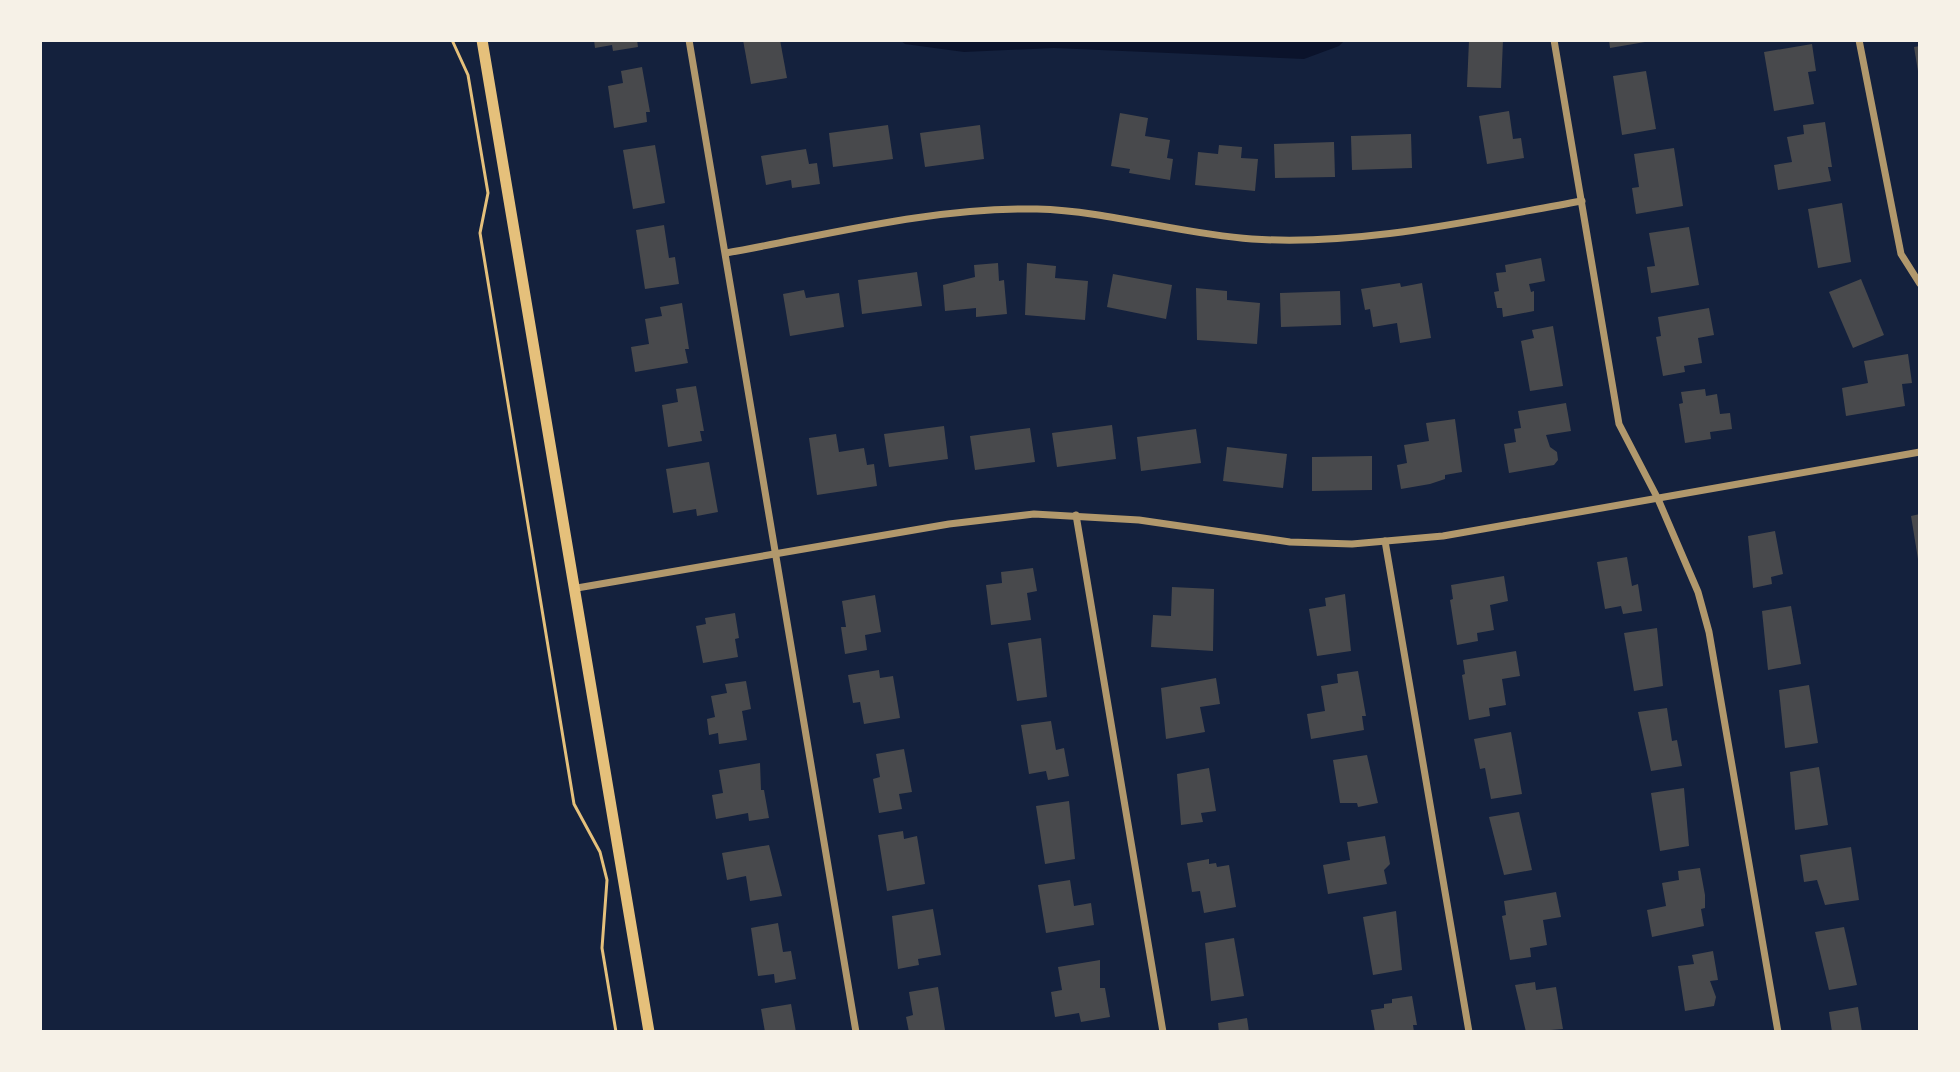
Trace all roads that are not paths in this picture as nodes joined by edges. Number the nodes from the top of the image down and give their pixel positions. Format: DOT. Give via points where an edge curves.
graph roads {
  1 [pos="482,40"];
  2 [pos="689,40"];
  3 [pos="1554,40"];
  4 [pos="1859,40"];
  5 [pos="1582,201"];
  6 [pos="726,253"];
  7 [pos="1920,284"];
  8 [pos="1920,452"];
  9 [pos="1658,499"];
  10 [pos="1076,515"];
  11 [pos="1385,541"];
  12 [pos="776,554"];
  13 [pos="577,588"];
  14 [pos="649,1032"];
  15 [pos="856,1032"];
  16 [pos="1163,1032"];
  17 [pos="1469,1032"];
  18 [pos="1778,1032"];
  1 -- 13 [label="main road"];
  2 -- 6 [label="street"];
  3 -- 5 [label="street"];
  4 -- 7 [label="street" via="1901,254"];
  5 -- 6 [label="street" via="1327,241 1251,239 1039,209 961,212"];
  5 -- 9 [label="street" via="1619,424"];
  6 -- 12 [label="street"];
  8 -- 9 [label="street"];
  9 -- 11 [label="street"];
  9 -- 18 [label="street" via="1698,592 1709,632"];
  10 -- 11 [label="street" via="1256,540"];
  10 -- 12 [label="street" via="993,518"];
  10 -- 16 [label="street"];
  11 -- 17 [label="street"];
  12 -- 13 [label="street"];
  12 -- 15 [label="street"];
  13 -- 14 [label="main road"];
}
